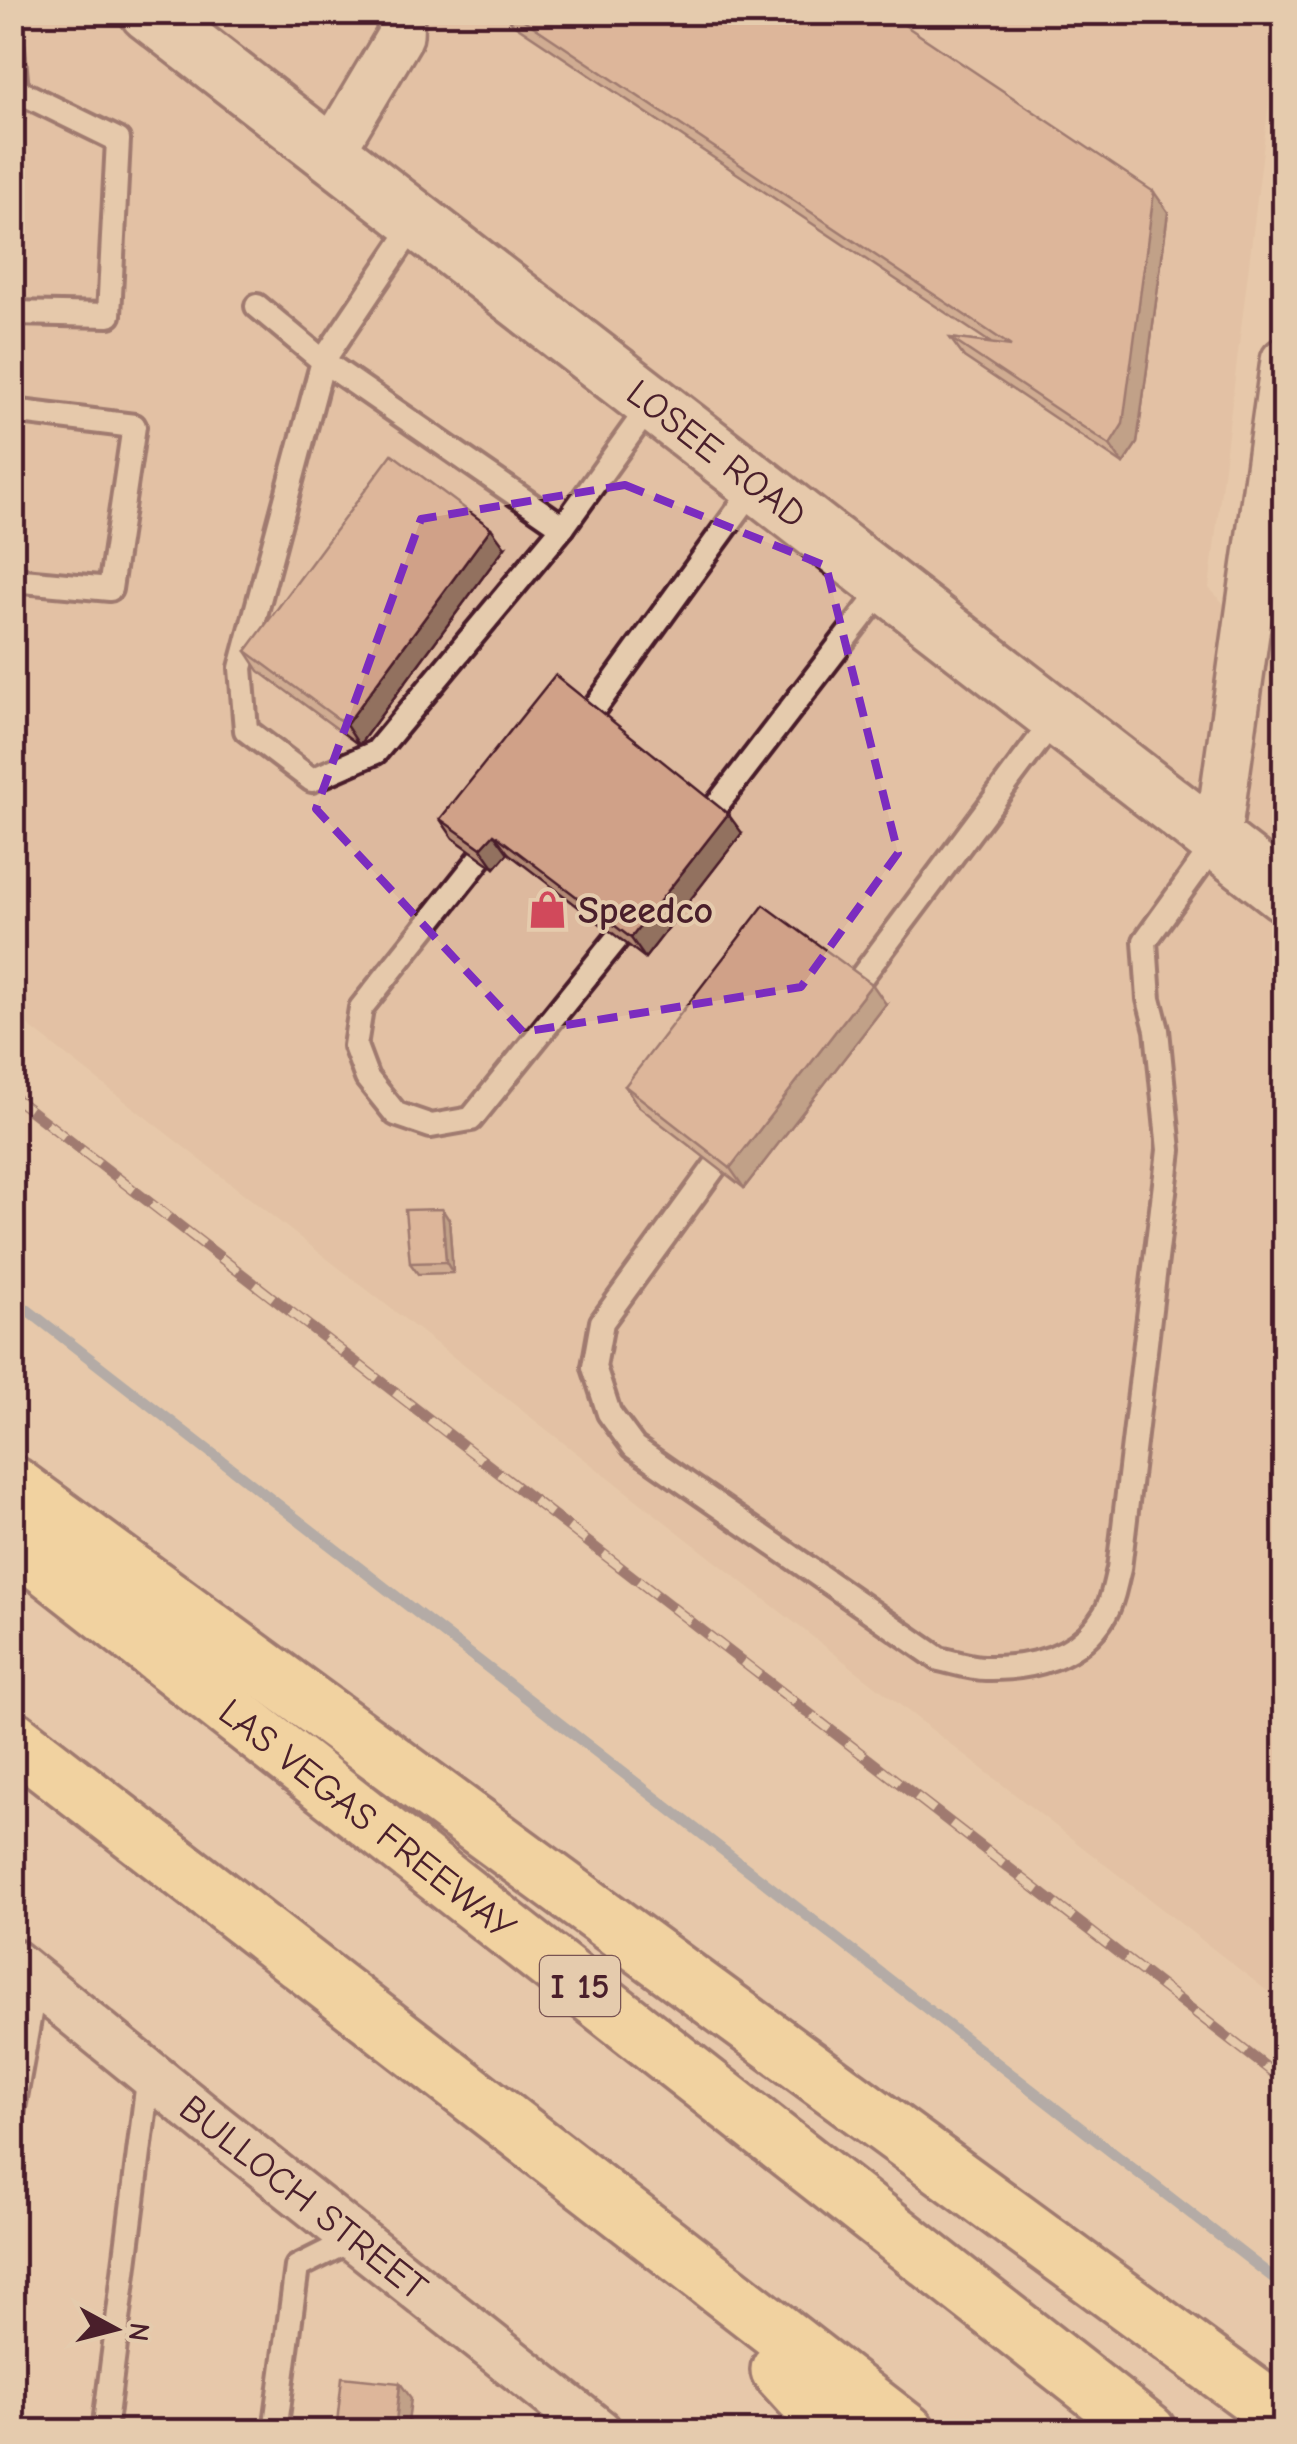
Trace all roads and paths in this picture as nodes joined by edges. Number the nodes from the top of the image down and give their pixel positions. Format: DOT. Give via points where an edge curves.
graph roads {
  1 [pos="148,12"];
  2 [pos="402,12"];
  3 [pos="12,48"];
  4 [pos="16,90"];
  5 [pos="12,114"];
  6 [pos="330,154"];
  7 [pos="417,221"];
  8 [pos="257,306"];
  9 [pos="12,313"];
  10 [pos="323,361"];
  11 [pos="1284,361"];
  12 [pos="652,403"];
  13 [pos="12,411"];
  14 [pos="757,484"];
  15 [pos="562,527"];
  16 [pos="12,580"];
  17 [pos="886,585"];
  18 [pos="590,712"];
  19 [pos="1056,717"];
  20 [pos="712,810"];
  21 [pos="1217,842"];
  22 [pos="481,858"];
  23 [pos="1284,893"];
  24 [pos="618,937"];
  25 [pos="857,983"];
  26 [pos="715,1166"];
  27 [pos="12,1484"];
  28 [pos="12,1540"];
  29 [pos="12,1738"];
  30 [pos="24,1971"];
  31 [pos="149,2073"];
  32 [pos="12,2114"];
  33 [pos="355,2238"];
  34 [pos="662,2242"];
  35 [pos="1284,2418"];
  36 [pos="104,2432"];
  37 [pos="275,2432"];
  38 [pos="600,2432"];
  39 [pos="842,2432"];
  40 [pos="907,2432"];
  41 [pos="1148,2432"];
  1 -- 6 [label="main road, LOSEE ROAD"];
  2 -- 6 [label="street" via="400,36"];
  3 -- 4 [label="lane"];
  4 -- 5 [label="lane"];
  4 -- 9 [label="lane" via="118,140 109,315"];
  6 -- 7 [label="main road, LOSEE ROAD"];
  7 -- 10 [label="lane"];
  7 -- 12 [label="main road, LOSEE ROAD"];
  8 -- 10 [label="lane"];
  10 -- 15 [label="lane"];
  10 -- 15 [label="lane" via="240,668 246,730 312,780 376,752"];
  11 -- 21 [label="street"];
  12 -- 14 [label="main road, LOSEE ROAD"];
  12 -- 15 [label="lane"];
  13 -- 16 [label="lane" via="134,426 110,589"];
  14 -- 17 [label="main road, LOSEE ROAD"];
  14 -- 18 [label="lane"];
  17 -- 19 [label="main road, LOSEE ROAD"];
  17 -- 20 [label="lane"];
  19 -- 21 [label="main road, LOSEE ROAD"];
  19 -- 25 [label="lane"];
  21 -- 23 [label="main road, LOSEE ROAD"];
  21 -- 26 [label="lane" via="1145,941 1169,1150 1119,1569 1107,1612 1074,1648 1032,1665 982,1668 939,1659 634,1447 609,1413 594,1367 602,1322"];
  22 -- 24 [label="lane" via="360,1008 355,1046 367,1078 396,1114 431,1126 471,1119"];
  27 -- 35 [label="highway"];
  28 -- 41 [label="highway, LAS VEGAS FREEWAY / I 15"];
  29 -- 34 [label="highway"];
  30 -- 31 [label="street, BULLOCH STREET"];
  30 -- 32 [label="lane"];
  31 -- 33 [label="street, BULLOCH STREET"];
  31 -- 36 [label="lane"];
  33 -- 37 [label="lane" via="297,2267"];
  33 -- 38 [label="street, BULLOCH STREET"];
  34 -- 39 [label="highway"];
  34 -- 40 [label="highway"];
}
